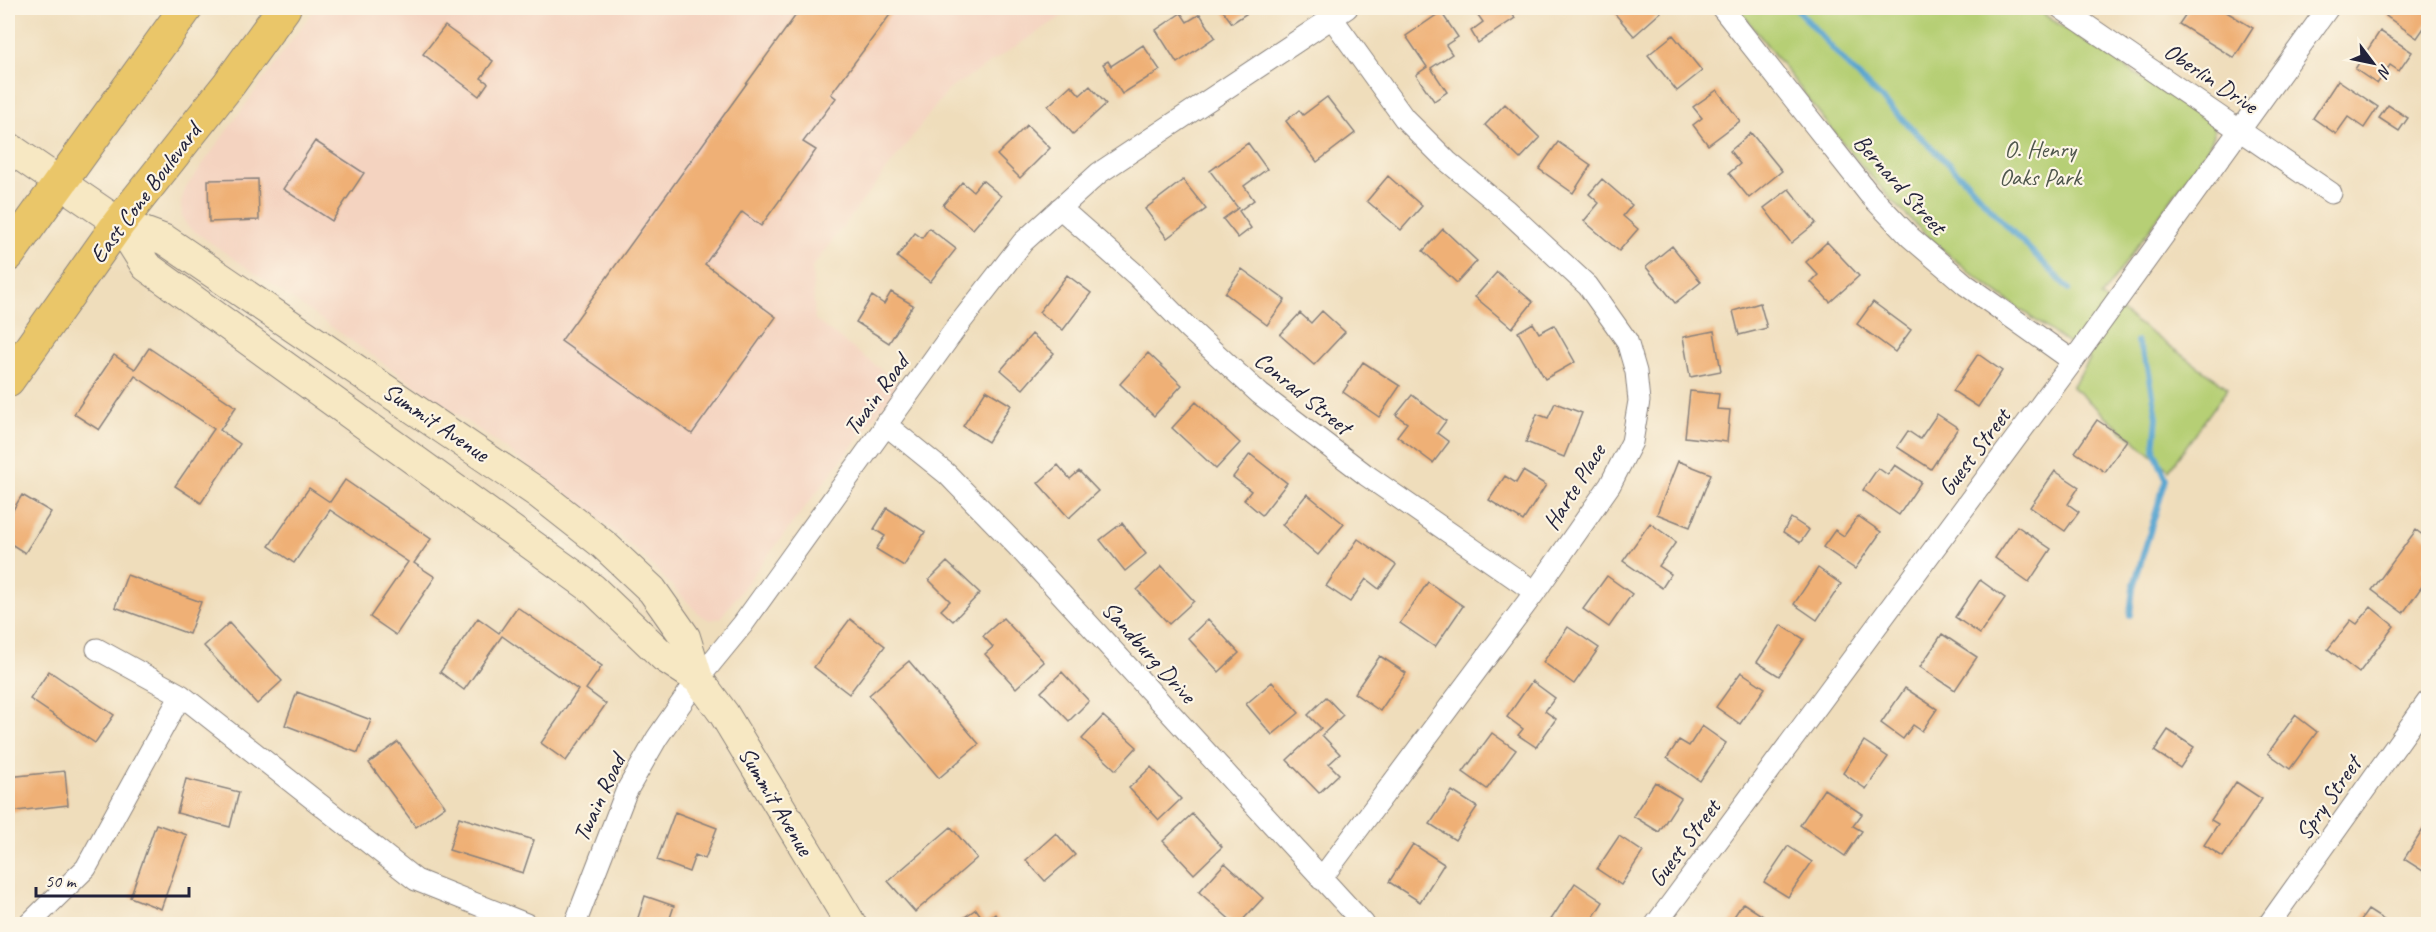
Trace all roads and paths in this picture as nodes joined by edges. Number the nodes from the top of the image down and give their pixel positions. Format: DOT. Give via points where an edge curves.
graph roads {
  1 [pos="186,8"];
  2 [pos="284,8"];
  3 [pos="1722,8"];
  4 [pos="2061,8"];
  5 [pos="2328,8"];
  6 [pos="1339,13"];
  7 [pos="2239,128"];
  8 [pos="8,147"];
  9 [pos="60,183"];
  10 [pos="2331,193"];
  11 [pos="1059,208"];
  12 [pos="119,223"];
  13 [pos="8,255"];
  14 [pos="2073,361"];
  15 [pos="8,380"];
  16 [pos="885,424"];
  17 [pos="1535,592"];
  18 [pos="97,649"];
  19 [pos="699,679"];
  20 [pos="181,695"];
  21 [pos="2428,701"];
  22 [pos="1321,879"];
  23 [pos="29,924"];
  24 [pos="526,924"];
  25 [pos="576,924"];
  26 [pos="851,924"];
  27 [pos="1364,924"];
  28 [pos="1656,924"];
  29 [pos="2269,924"];
  1 -- 9 [label="main road"];
  2 -- 12 [label="main road, East Cone Boulevard"];
  3 -- 14 [label="street, Bernard Street" via="1869,194 1910,237 1966,285"];
  4 -- 7 [label="street, Oberlin Drive"];
  5 -- 7 [label="street, Guest Street"];
  6 -- 11 [label="street, Twain Road" via="1098,173"];
  6 -- 17 [label="street, Harte Place" via="1404,118 1588,286 1627,341 1639,401 1632,442 1610,485"];
  7 -- 10 [label="street, Oberlin Drive"];
  7 -- 14 [label="street, Guest Street"];
  8 -- 9 [label="main road, Summit Avenue"];
  9 -- 12 [label="main road, Summit Avenue"];
  9 -- 13 [label="main road"];
  11 -- 16 [label="street, Twain Road" via="1023,242"];
  11 -- 17 [label="street, Conrad Street" via="1135,274 1260,394 1366,475"];
  12 -- 15 [label="main road, East Cone Boulevard"];
  12 -- 19 [label="main road, Summit Avenue" via="146,266 593,589 664,657"];
  12 -- 19 [label="main road, Summit Avenue" via="165,240 557,508 652,590 685,636"];
  14 -- 28 [label="street, Guest Street"];
  16 -- 19 [label="street, Twain Road" via="743,624"];
  16 -- 22 [label="street, Sandburg Drive" via="947,474 1017,546"];
  17 -- 22 [label="street, Harte Place"];
  18 -- 20 [label="street"];
  19 -- 25 [label="street, Twain Road" via="657,738 626,792"];
  19 -- 26 [label="main road, Summit Avenue"];
  20 -- 23 [label="street" via="86,868"];
  20 -- 24 [label="street" via="416,880"];
  21 -- 29 [label="street, Spry Street"];
  22 -- 27 [label="street, Sandburg Drive"];
}
